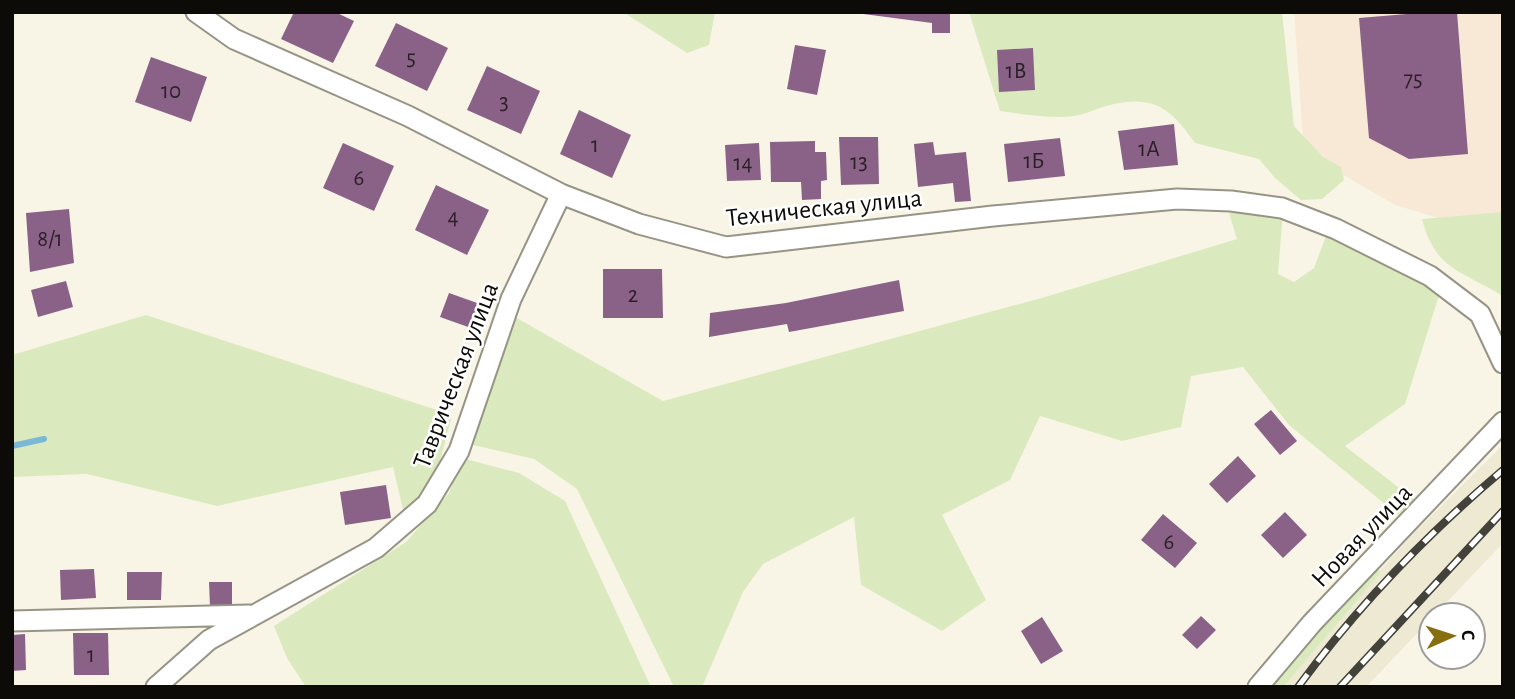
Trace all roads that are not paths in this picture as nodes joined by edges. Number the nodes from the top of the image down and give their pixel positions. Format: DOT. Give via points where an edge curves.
graph roads {
  1 [pos="196,12"];
  2 [pos="561,194"];
  3 [pos="1503,363"];
  4 [pos="1503,422"];
  5 [pos="254,614"];
  6 [pos="12,621"];
  7 [pos="156,687"];
  8 [pos="1258,687"];
  1 -- 2 [label="street, Техническая улица" via="234,39 408,116"];
  2 -- 3 [label="street, Техническая улица" via="639,224 726,247 1177,199 1282,208 1430,276 1480,314"];
  2 -- 5 [label="street, Таврическая улица" via="511,299 459,451 427,504 376,548"];
  4 -- 8 [label="street, Новая улица" via="1311,623"];
  5 -- 6 [label="street"];
  5 -- 7 [label="street, Таврическая улица" via="209,640"];
}
